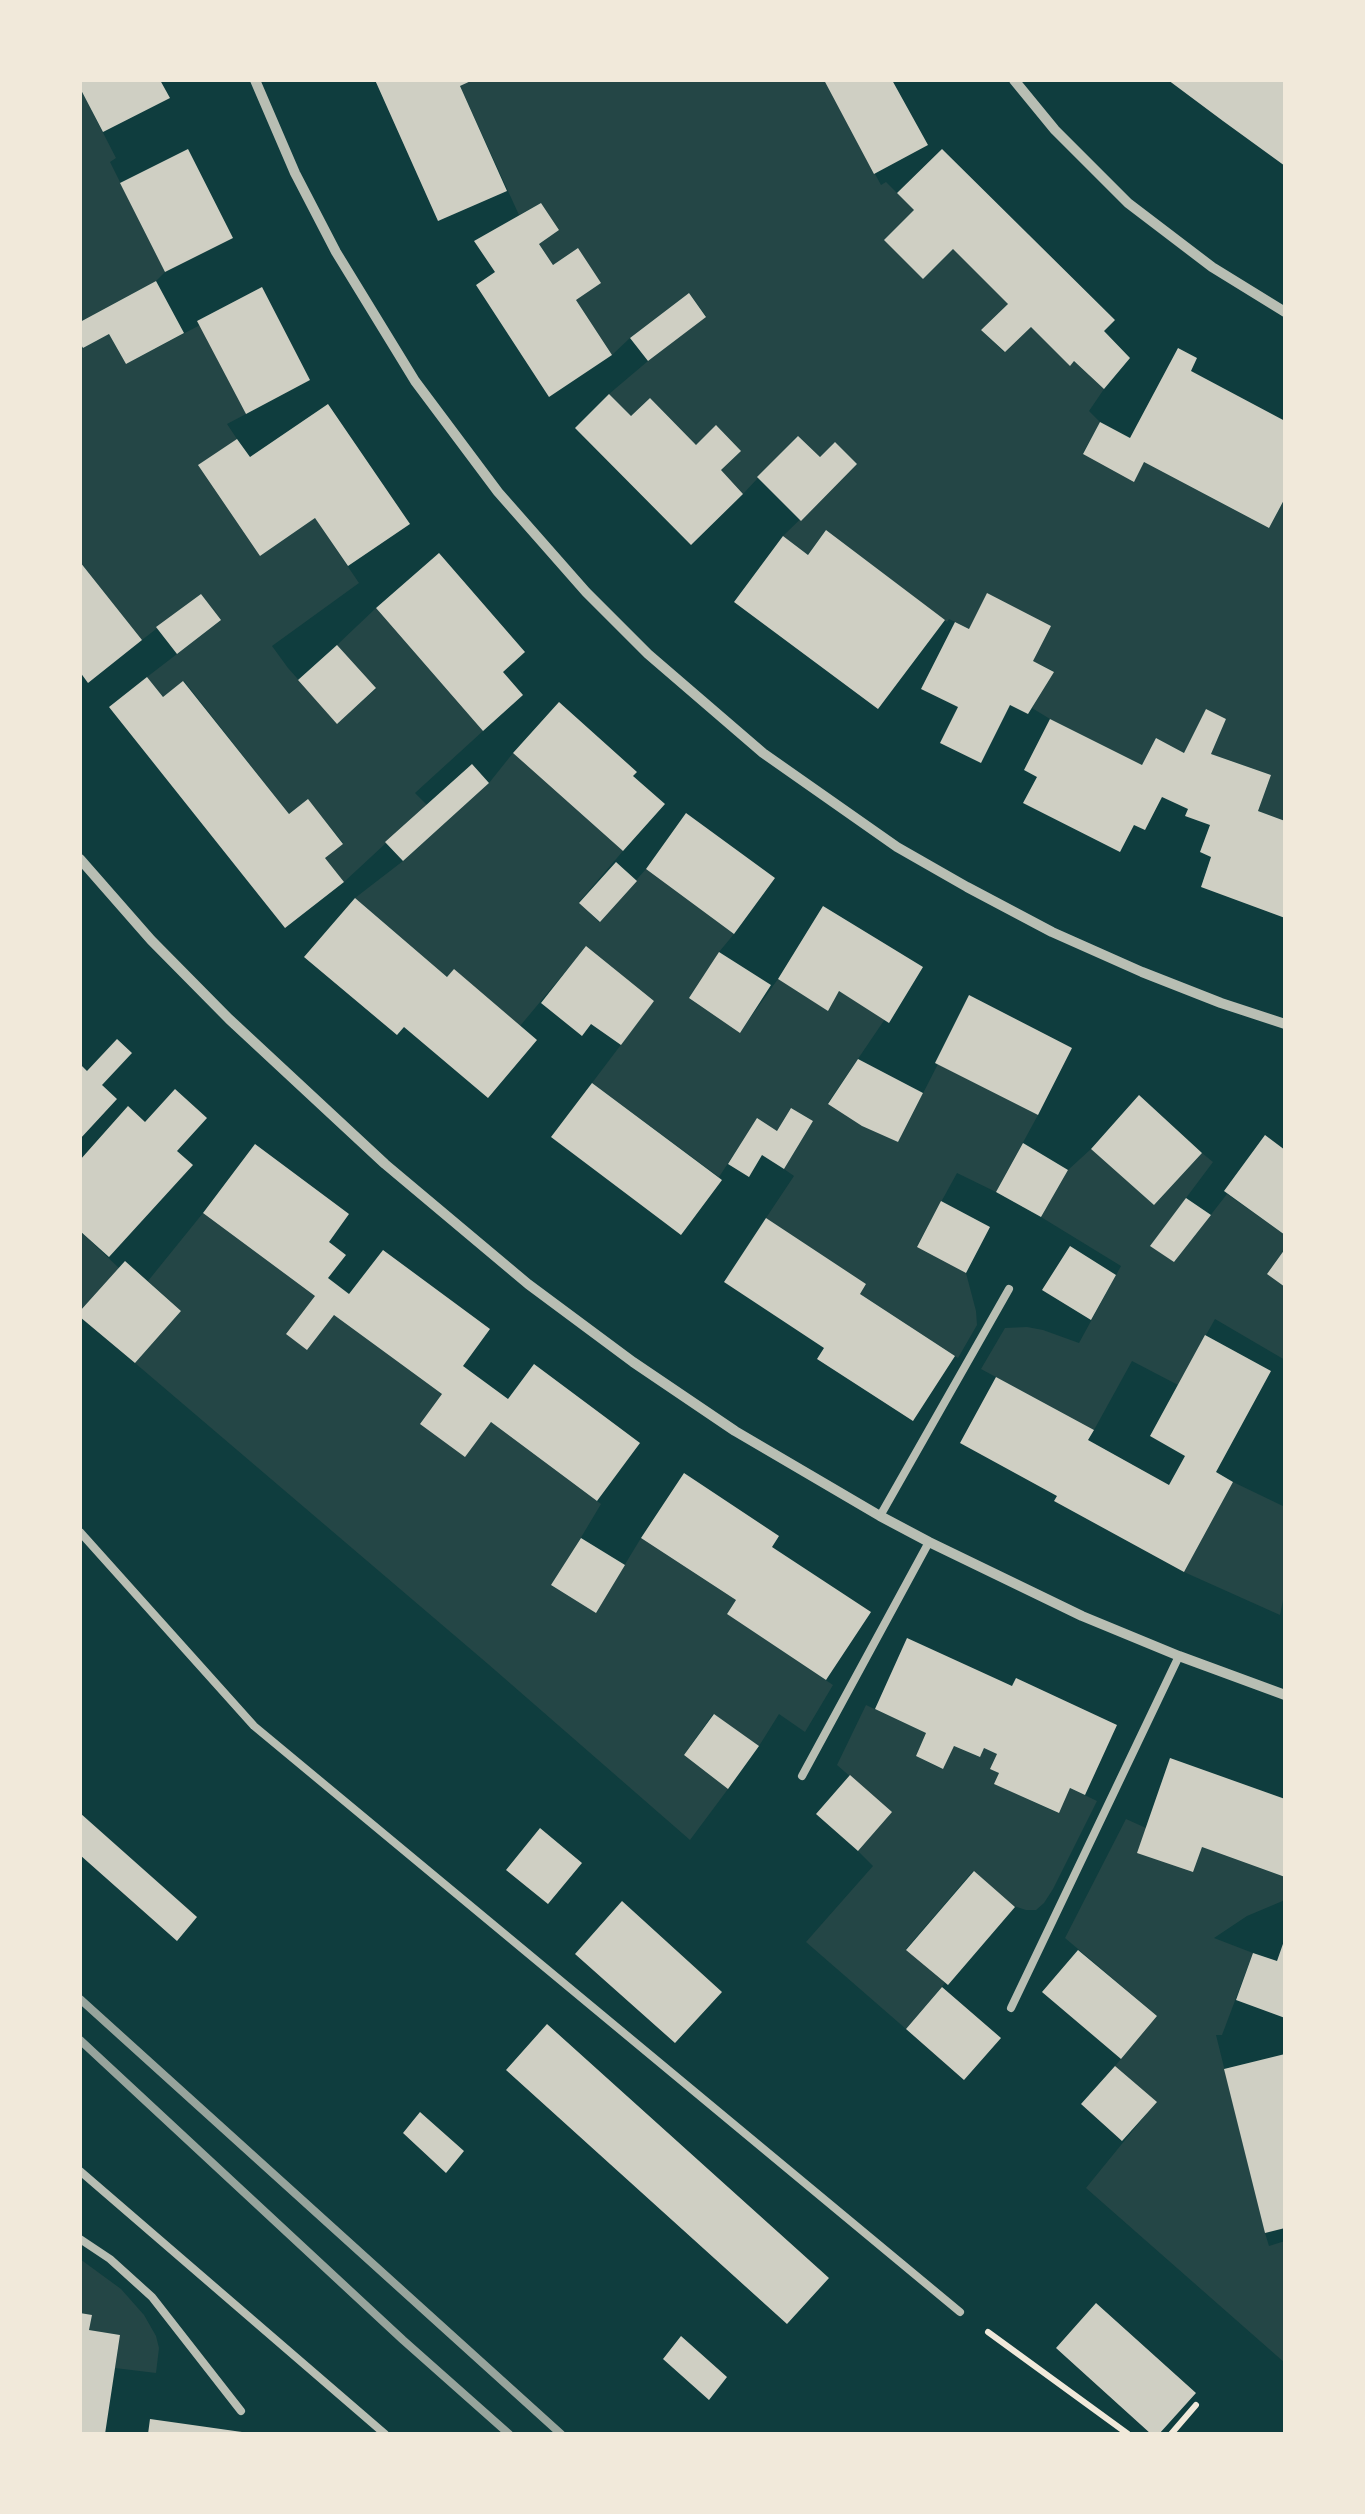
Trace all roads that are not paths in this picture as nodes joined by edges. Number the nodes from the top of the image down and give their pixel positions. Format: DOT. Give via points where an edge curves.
graph roads {
  1 [pos="255,80"];
  2 [pos="1014,80"];
  3 [pos="1285,312"];
  4 [pos="80,859"];
  5 [pos="1285,1024"];
  6 [pos="1008,1290"];
  7 [pos="880,1516"];
  8 [pos="80,1532"];
  9 [pos="929,1542"];
  10 [pos="1179,1656"];
  11 [pos="1285,1694"];
  12 [pos="802,1776"];
  13 [pos="1011,2008"];
  14 [pos="80,2171"];
  15 [pos="80,2238"];
  16 [pos="960,2312"];
  17 [pos="241,2411"];
  18 [pos="386,2434"];
  1 -- 5 [label="street" via="336,252 415,380 498,492 648,654 763,753 897,847 1052,932"];
  2 -- 3 [label="street" via="1128,203"];
  4 -- 7 [label="street" via="229,1019 498,1259 735,1431"];
  6 -- 7 [label="lane"];
  7 -- 9 [label="street"];
  8 -- 16 [label="lane" via="254,1726"];
  9 -- 10 [label="street"];
  9 -- 12 [label="lane"];
  10 -- 11 [label="street"];
  10 -- 13 [label="lane"];
  14 -- 18 [label="lane"];
  15 -- 17 [label="lane" via="152,2297"];
}
